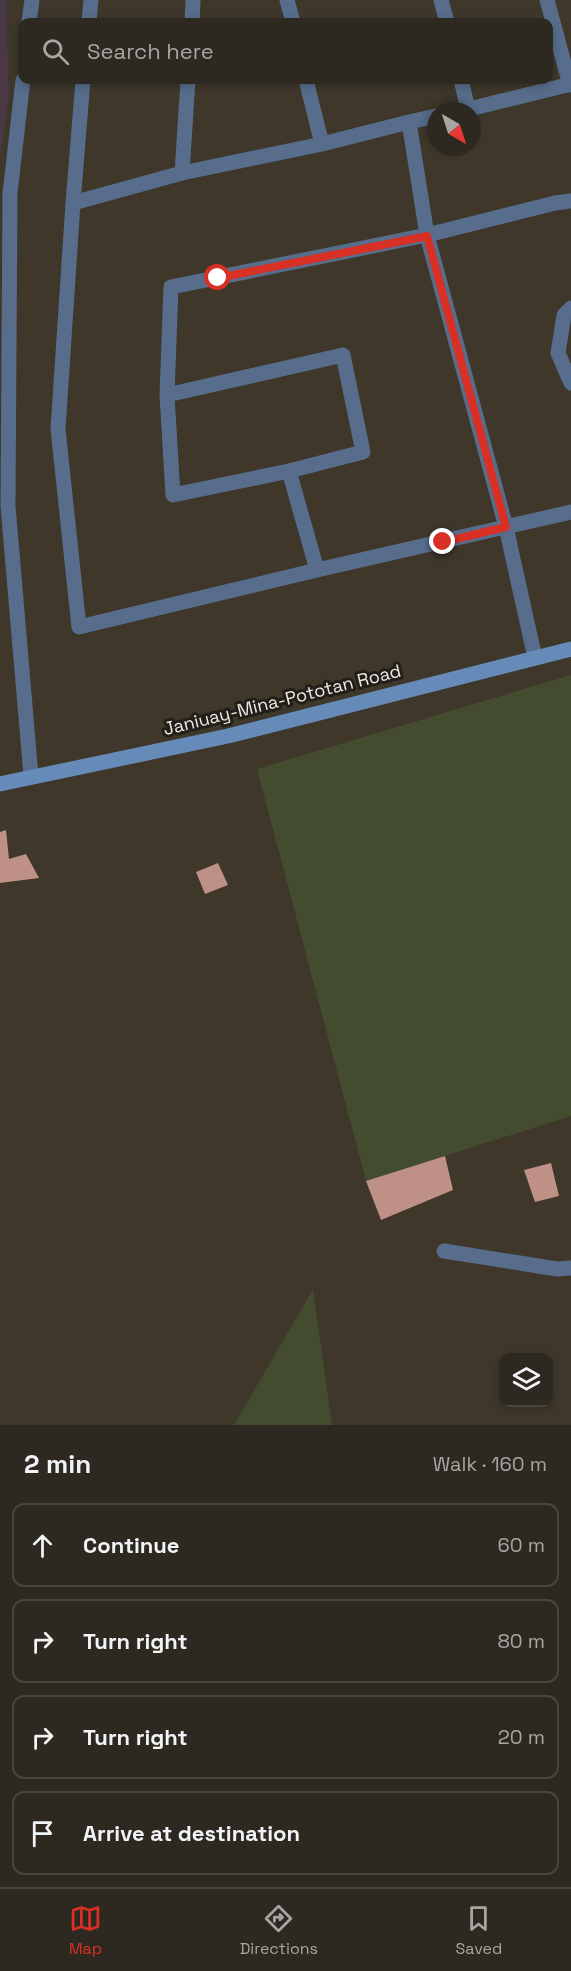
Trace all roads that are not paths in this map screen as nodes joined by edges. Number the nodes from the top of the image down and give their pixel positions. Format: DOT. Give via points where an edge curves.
graph roads {
  1 [pos="32,0"];
  2 [pos="91,0"];
  3 [pos="193,0"];
  4 [pos="287,0"];
  5 [pos="441,0"];
  6 [pos="547,0"];
  7 [pos="30,18"];
  8 [pos="89,18"];
  9 [pos="192,18"];
  10 [pos="292,18"];
  11 [pos="446,18"];
  12 [pos="552,18"];
  13 [pos="553,22"];
  14 [pos="23,84"];
  15 [pos="83,84"];
  16 [pos="188,84"];
  17 [pos="307,84"];
  18 [pos="461,84"];
  19 [pos="570,84"];
  20 [pos="463,102"];
  21 [pos="481,106"];
  22 [pos="427,118"];
  23 [pos="409,122"];
  24 [pos="322,144"];
  25 [pos="182,173"];
  26 [pos="571,201"];
  27 [pos="73,203"];
  28 [pos="427,236"];
  29 [pos="571,308"];
  30 [pos="571,383"];
  31 [pos="167,395"];
  32 [pos="289,471"];
  33 [pos="571,512"];
  34 [pos="506,527"];
  35 [pos="317,570"];
  36 [pos="571,649"];
  37 [pos="535,658"];
  38 [pos="31,776"];
  39 [pos="0,784"];
  40 [pos="444,1251"];
  41 [pos="571,1268"];
  1 -- 7 [label="street"];
  2 -- 8 [label="street"];
  3 -- 9 [label="street"];
  4 -- 10 [label="street"];
  5 -- 11 [label="street"];
  6 -- 12 [label="street"];
  13 -- 19 [label="street"];
  14 -- 38 [label="street" via="10,193 8,506"];
  15 -- 27 [label="street"];
  16 -- 25 [label="street"];
  17 -- 24 [label="street"];
  18 -- 20 [label="street"];
  19 -- 21 [label="street"];
  22 -- 23 [label="street"];
  23 -- 24 [label="street"];
  23 -- 28 [label="street"];
  24 -- 25 [label="street"];
  25 -- 27 [label="street"];
  26 -- 28 [label="street"];
  27 -- 35 [label="street" via="58,429 79,627"];
  28 -- 31 [label="street" via="171,287"];
  28 -- 34 [label="street"];
  29 -- 30 [label="street" via="564,315 558,352"];
  31 -- 32 [label="street" via="173,495"];
  31 -- 32 [label="street" via="343,355 363,452"];
  32 -- 35 [label="street"];
  33 -- 34 [label="street"];
  34 -- 35 [label="street"];
  34 -- 37 [label="street"];
  36 -- 37 [label="main road, Janiuay-Mina-Pototan Road"];
  37 -- 38 [label="main road, Janiuay-Mina-Pototan Road" via="228,736"];
  38 -- 39 [label="main road, Janiuay-Mina-Pototan Road"];
  40 -- 41 [label="street"];
}
